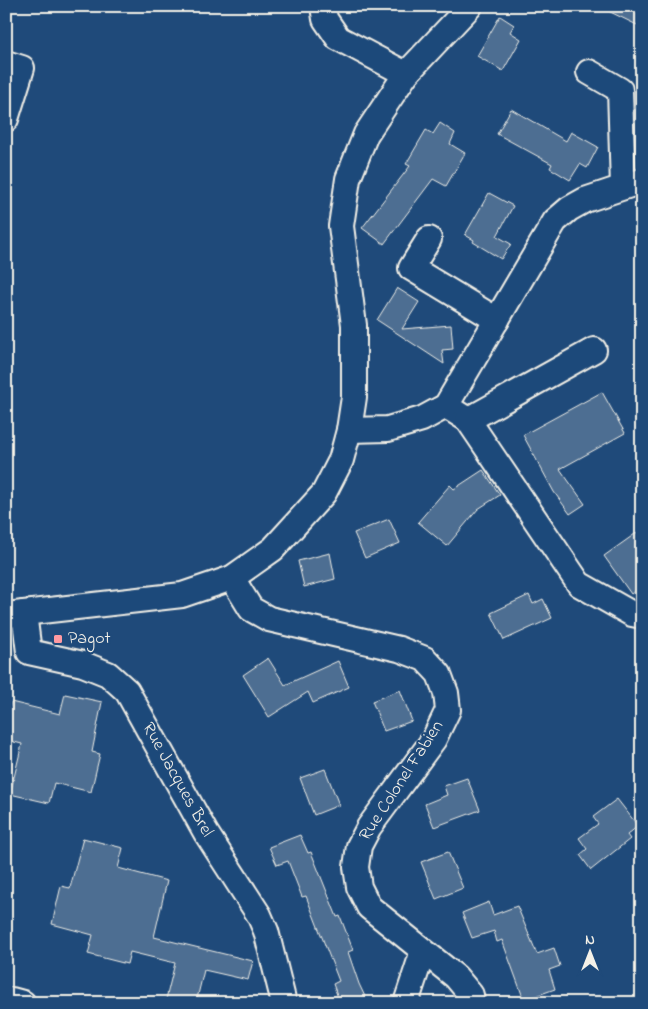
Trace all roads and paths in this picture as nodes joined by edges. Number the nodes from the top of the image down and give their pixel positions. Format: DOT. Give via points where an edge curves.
graph roads {
  1 [pos="323,6"];
  2 [pos="470,6"];
  3 [pos="6,63"];
  4 [pos="589,72"];
  5 [pos="406,74"];
  6 [pos="6,119"];
  7 [pos="632,184"];
  8 [pos="429,239"];
  9 [pos="497,320"];
  10 [pos="594,350"];
  11 [pos="446,406"];
  12 [pos="468,420"];
  13 [pos="349,430"];
  14 [pos="232,578"];
  15 [pos="15,614"];
  16 [pos="642,616"];
  17 [pos="423,951"];
  18 [pos="6,1002"];
  19 [pos="23,1003"];
  20 [pos="284,1003"];
  21 [pos="406,1003"];
  22 [pos="472,1003"];
  1 -- 5 [label="street" via="325,19 338,38"];
  2 -- 5 [label="street"];
  3 -- 6 [label="street" via="22,68"];
  4 -- 7 [label="street" via="620,90"];
  5 -- 13 [label="street" via="366,134 348,179 341,226 354,325 354,397"];
  7 -- 9 [label="street" via="584,200 555,221"];
  8 -- 9 [label="street" via="411,268"];
  9 -- 11 [label="street"];
  10 -- 12 [label="street"];
  11 -- 12 [label="street"];
  11 -- 13 [label="street" via="422,419 388,429"];
  12 -- 16 [label="street" via="579,584 632,614"];
  13 -- 14 [label="street" via="341,460 324,493 273,549"];
  14 -- 15 [label="street" via="182,595"];
  14 -- 17 [label="street, Rue Colonel Fabien" via="251,609 269,620 399,649 426,659 439,674 448,710 434,739 369,828 359,846 356,867 359,887 369,907"];
  15 -- 20 [label="street, Rue Jacques Brel" via="29,652 100,670 127,691 206,832 259,915"];
  17 -- 21 [label="street"];
  17 -- 22 [label="street, Rue Colonel Fabien" via="456,977 471,995"];
  18 -- 19 [label="street"];
}
